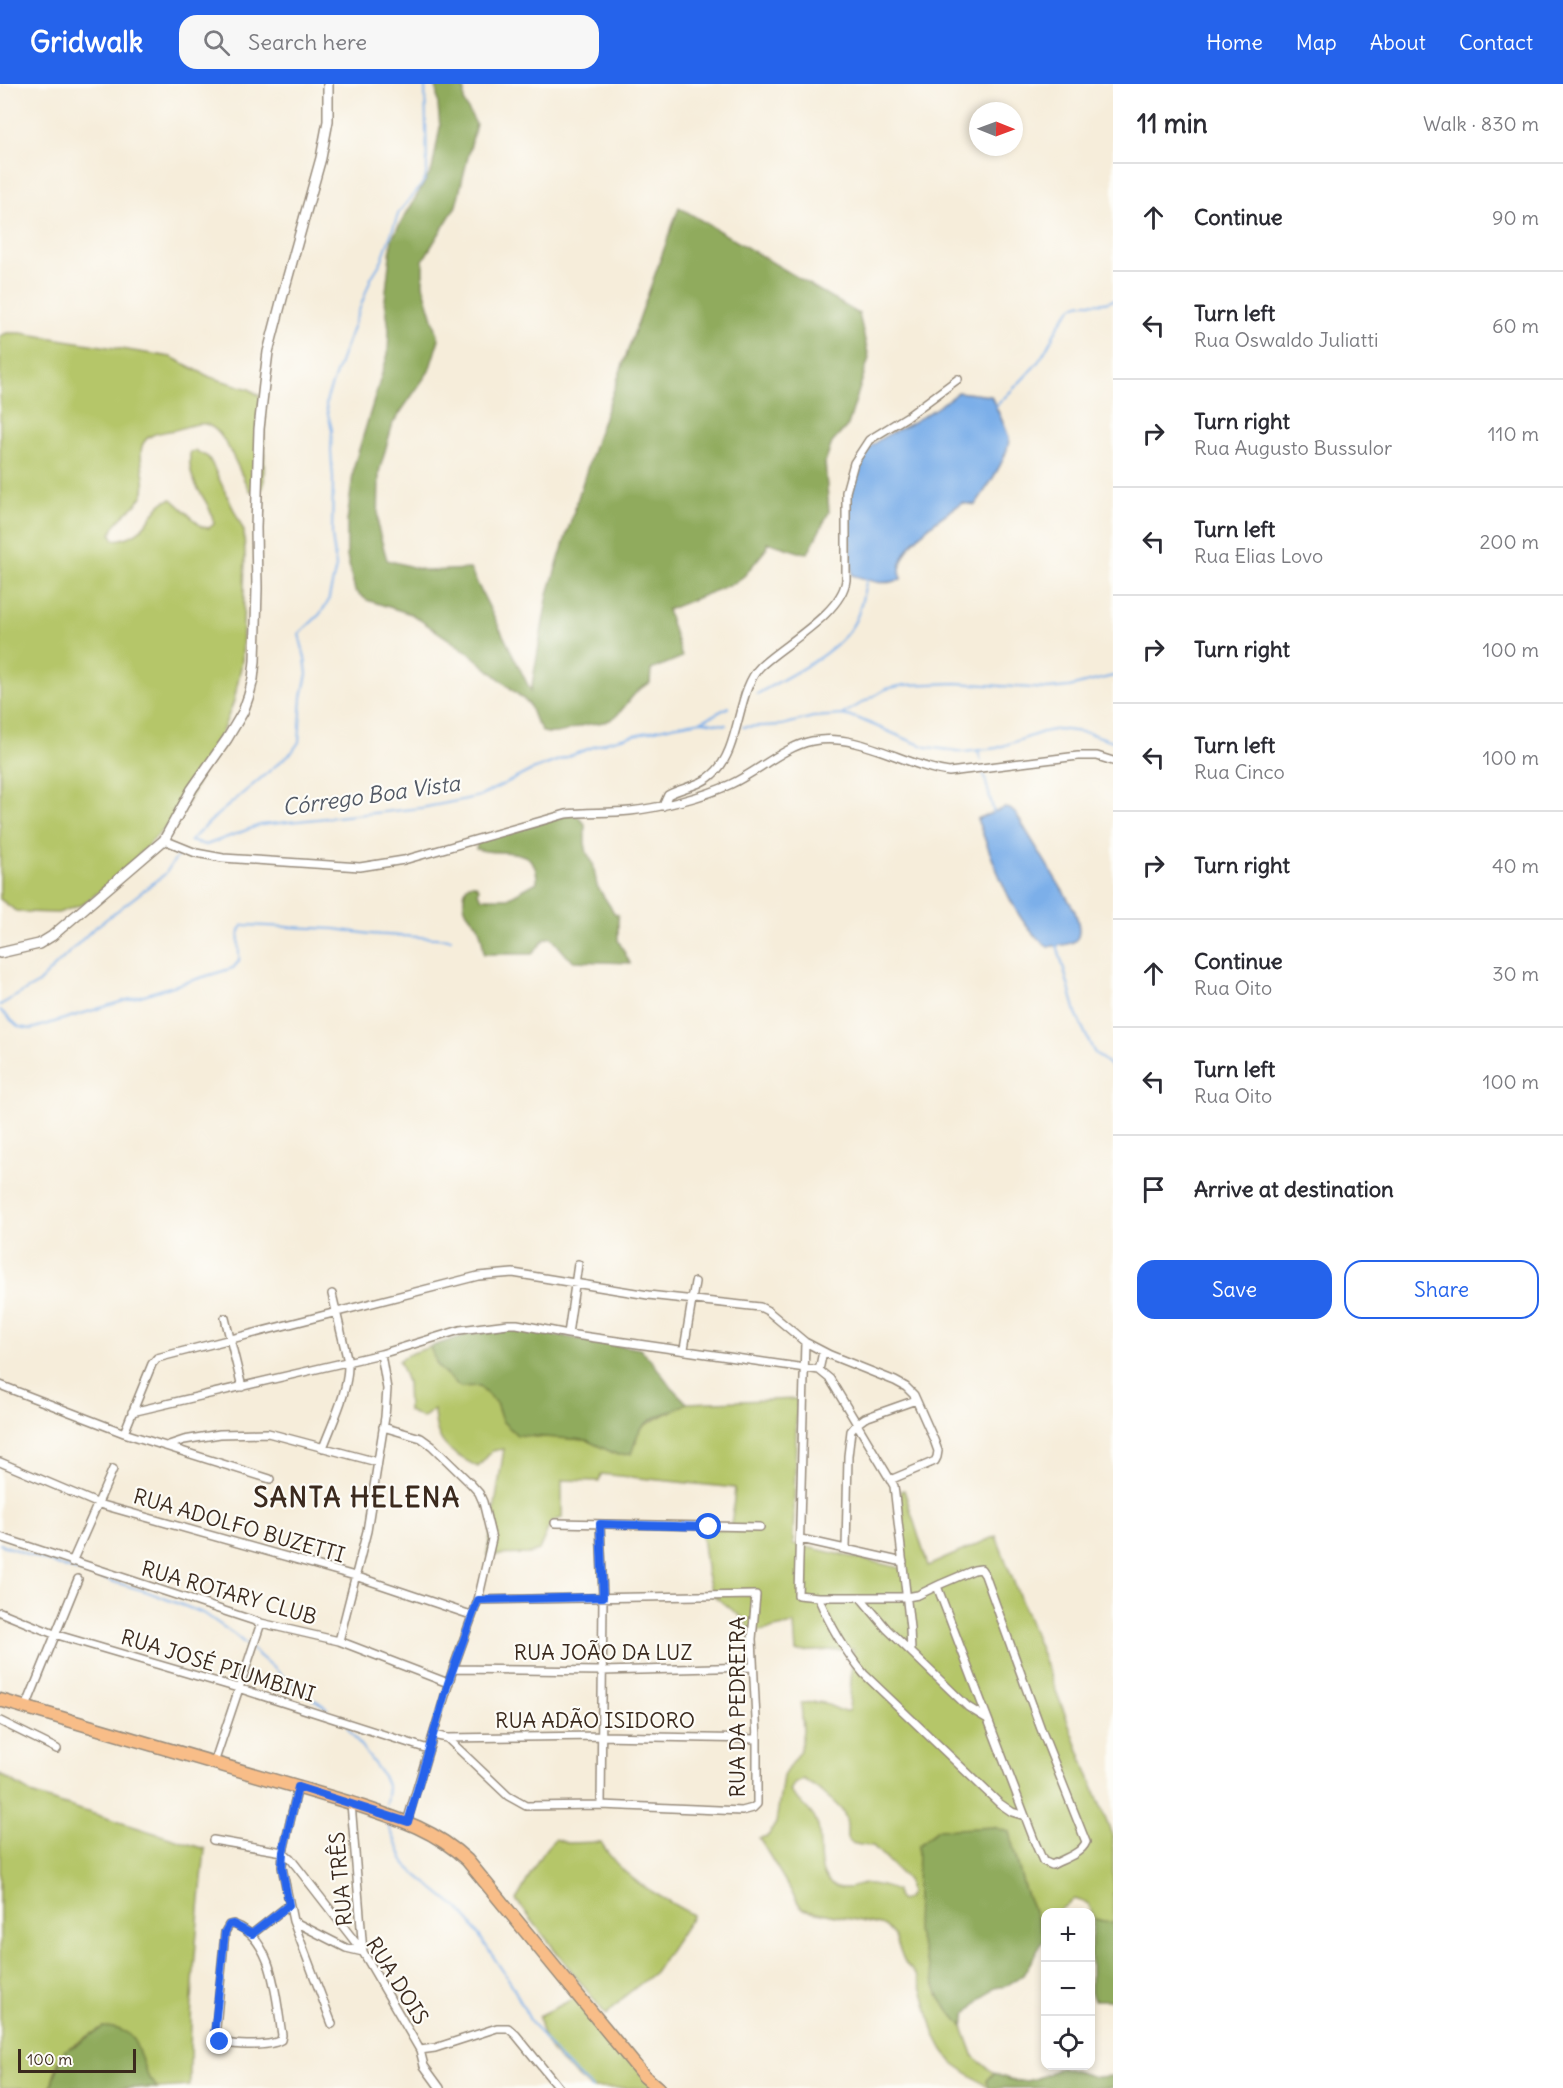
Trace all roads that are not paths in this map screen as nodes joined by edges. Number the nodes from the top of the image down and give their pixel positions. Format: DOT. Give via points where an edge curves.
graph roads {
  1 [pos="328,84"];
  2 [pos="958,379"];
  3 [pos="1113,761"];
  4 [pos="663,806"];
  5 [pos="164,840"];
  6 [pos="0,953"];
  7 [pos="578,1264"];
  8 [pos="695,1282"];
  9 [pos="576,1284"];
  10 [pos="332,1294"];
  11 [pos="693,1301"];
  12 [pos="336,1313"];
  13 [pos="225,1318"];
  14 [pos="568,1334"];
  15 [pos="231,1340"];
  16 [pos="805,1342"];
  17 [pos="684,1349"];
  18 [pos="823,1352"];
  19 [pos="381,1354"];
  20 [pos="348,1362"];
  21 [pos="804,1366"];
  22 [pos="819,1370"];
  23 [pos="0,1385"];
  24 [pos="242,1387"];
  25 [pos="916,1400"];
  26 [pos="132,1412"];
  27 [pos="857,1424"];
  28 [pos="383,1427"];
  29 [pos="124,1433"];
  30 [pos="168,1445"];
  31 [pos="323,1448"];
  32 [pos="0,1462"];
  33 [pos="377,1462"];
  34 [pos="113,1469"];
  35 [pos="270,1479"];
  36 [pos="890,1480"];
  37 [pos="99,1504"];
  38 [pos="555,1523"];
  39 [pos="600,1524"];
  40 [pos="760,1527"];
  41 [pos="0,1537"];
  42 [pos="801,1539"];
  43 [pos="846,1549"];
  44 [pos="72,1562"];
  45 [pos="903,1562"];
  46 [pos="355,1576"];
  47 [pos="78,1579"];
  48 [pos="937,1586"];
  49 [pos="603,1597"];
  50 [pos="818,1597"];
  51 [pos="860,1597"];
  52 [pos="907,1597"];
  53 [pos="478,1600"];
  54 [pos="0,1612"];
  55 [pos="471,1615"];
  56 [pos="261,1623"];
  57 [pos="54,1634"];
  58 [pos="339,1641"];
  59 [pos="911,1652"];
  60 [pos="753,1667"];
  61 [pos="453,1669"];
  62 [pos="602,1671"];
  63 [pos="448,1683"];
  64 [pos="238,1688"];
  65 [pos="0,1700"];
  66 [pos="26,1707"];
  67 [pos="986,1718"];
  68 [pos="0,1721"];
  69 [pos="433,1735"];
  70 [pos="601,1736"];
  71 [pos="447,1738"];
  72 [pos="757,1739"];
  73 [pos="57,1749"];
  74 [pos="428,1749"];
  75 [pos="214,1763"];
  76 [pos="298,1787"];
  77 [pos="351,1803"];
  78 [pos="601,1805"];
  79 [pos="1025,1816"];
  80 [pos="399,1818"];
  81 [pos="213,1840"];
  82 [pos="283,1852"];
  83 [pos="289,1905"];
  84 [pos="293,1921"];
  85 [pos="252,1934"];
  86 [pos="363,1952"];
  87 [pos="332,2024"];
  88 [pos="420,2050"];
  89 [pos="440,2088"];
  90 [pos="559,2088"];
  91 [pos="658,2088"];
  1 -- 5 [label="street" via="328,120 321,158 268,352 259,429 253,679 243,712"];
  2 -- 4 [label="street" via="882,430 861,450 846,492 846,580 842,593 831,607 759,668 748,688 730,748 715,773 668,795"];
  3 -- 4 [label="street" via="1078,756 949,772 930,770 863,745 812,741 731,785"];
  4 -- 5 [label="street" via="566,814 404,860 360,867 223,858 196,853"];
  5 -- 6 [label="street" via="52,936 39,944"];
  7 -- 9 [label="street"];
  8 -- 11 [label="street"];
  9 -- 11 [label="street"];
  9 -- 12 [label="street" via="513,1273 494,1274"];
  9 -- 14 [label="street"];
  10 -- 12 [label="street"];
  11 -- 16 [label="street" via="760,1307"];
  11 -- 17 [label="street"];
  12 -- 15 [label="street"];
  12 -- 20 [label="street"];
  13 -- 15 [label="street"];
  14 -- 17 [label="street"];
  14 -- 19 [label="street" via="517,1324 485,1326"];
  15 -- 24 [label="street"];
  15 -- 26 [label="street" via="157,1358"];
  16 -- 18 [label="street"];
  16 -- 21 [label="street"];
  17 -- 21 [label="street"];
  18 -- 22 [label="street"];
  18 -- 25 [label="street" via="895,1381"];
  19 -- 20 [label="street"];
  19 -- 28 [label="street" via="387,1389"];
  20 -- 24 [label="street"];
  20 -- 31 [label="street" via="346,1384"];
  21 -- 22 [label="street"];
  21 -- 42 [label="street"];
  22 -- 27 [label="street" via="830,1379"];
  23 -- 29 [label="street"];
  24 -- 26 [label="street"];
  25 -- 27 [label="street"];
  25 -- 36 [label="street" via="934,1440 937,1457"];
  26 -- 29 [label="street"];
  27 -- 36 [label="street"];
  27 -- 43 [label="street" via="849,1437"];
  28 -- 33 [label="street"];
  28 -- 53 [label="street" via="421,1438 479,1493 492,1547"];
  29 -- 30 [label="street"];
  30 -- 31 [label="street" via="220,1434 255,1432 288,1436"];
  30 -- 35 [label="street"];
  31 -- 33 [label="street"];
  32 -- 37 [label="street, RUA ADOLFO BUZETTI"];
  33 -- 46 [label="street" via="367,1531"];
  34 -- 37 [label="street"];
  36 -- 45 [label="street" via="896,1494"];
  37 -- 44 [label="street"];
  37 -- 46 [label="street, RUA ADOLFO BUZETTI"];
  38 -- 39 [label="street"];
  39 -- 40 [label="street"];
  39 -- 49 [label="street"];
  41 -- 44 [label="street, RUA ROTARY CLUB"];
  42 -- 43 [label="street"];
  42 -- 50 [label="street" via="798,1595"];
  43 -- 45 [label="street"];
  44 -- 56 [label="street, RUA ROTARY CLUB"];
  45 -- 52 [label="street"];
  46 -- 55 [label="street, RUA ADOLFO BUZETTI"];
  46 -- 58 [label="street"];
  47 -- 57 [label="street"];
  48 -- 52 [label="street"];
  48 -- 67 [label="street"];
  48 -- 79 [label="street" via="979,1569 985,1575 1086,1845 1047,1864"];
  49 -- 53 [label="street"];
  49 -- 60 [label="street, RUA DA PEDREIRA" via="756,1595"];
  49 -- 62 [label="street"];
  50 -- 51 [label="street"];
  50 -- 79 [label="street" via="838,1638 864,1674 999,1803"];
  51 -- 52 [label="street"];
  51 -- 59 [label="street"];
  52 -- 59 [label="street"];
  53 -- 55 [label="street"];
  54 -- 57 [label="street, RUA JOSÉ PIUMBINI"];
  55 -- 61 [label="street"];
  56 -- 58 [label="street, RUA ROTARY CLUB"];
  56 -- 64 [label="street"];
  57 -- 64 [label="street, RUA JOSÉ PIUMBINI"];
  57 -- 66 [label="street"];
  58 -- 63 [label="street, RUA ROTARY CLUB"];
  59 -- 67 [label="street" via="968,1707"];
  60 -- 62 [label="street, RUA JOÃO DA LUZ"];
  60 -- 72 [label="street, RUA DA PEDREIRA"];
  61 -- 62 [label="street, RUA JOÃO DA LUZ"];
  61 -- 63 [label="street"];
  62 -- 70 [label="street"];
  63 -- 69 [label="street"];
  64 -- 74 [label="street, RUA JOSÉ PIUMBINI"];
  64 -- 75 [label="street"];
  65 -- 66 [label="main road"];
  66 -- 75 [label="main road"];
  67 -- 79 [label="street"];
  68 -- 73 [label="street"];
  69 -- 71 [label="street, RUA ADÃO ISIDORO"];
  69 -- 74 [label="street"];
  70 -- 71 [label="street, RUA ADÃO ISIDORO"];
  70 -- 72 [label="street, RUA ADÃO ISIDORO"];
  70 -- 78 [label="street"];
  71 -- 78 [label="street" via="519,1803"];
  72 -- 78 [label="street, RUA DA PEDREIRA" via="757,1804 753,1808 742,1811"];
  74 -- 80 [label="street"];
  75 -- 76 [label="main road"];
  76 -- 77 [label="main road"];
  76 -- 82 [label="street"];
  77 -- 80 [label="main road"];
  77 -- 86 [label="street, RUA TRÊS"];
  80 -- 91 [label="main road" via="442,1840 466,1860"];
  81 -- 82 [label="street"];
  82 -- 83 [label="street"];
  82 -- 86 [label="street, RUA DOIS"];
  83 -- 84 [label="street"];
  83 -- 85 [label="street"];
  84 -- 86 [label="street" via="346,1948"];
  84 -- 87 [label="street"];
  85 -- 85 [label="street" via="233,1924 225,1932 214,2038 225,2043 266,2044 279,2042 282,2035 272,1972"];
  86 -- 88 [label="street, RUA DOIS"];
  88 -- 89 [label="street" via="424,2066"];
  88 -- 90 [label="street, RUA DOIS" via="508,2028"];
}
